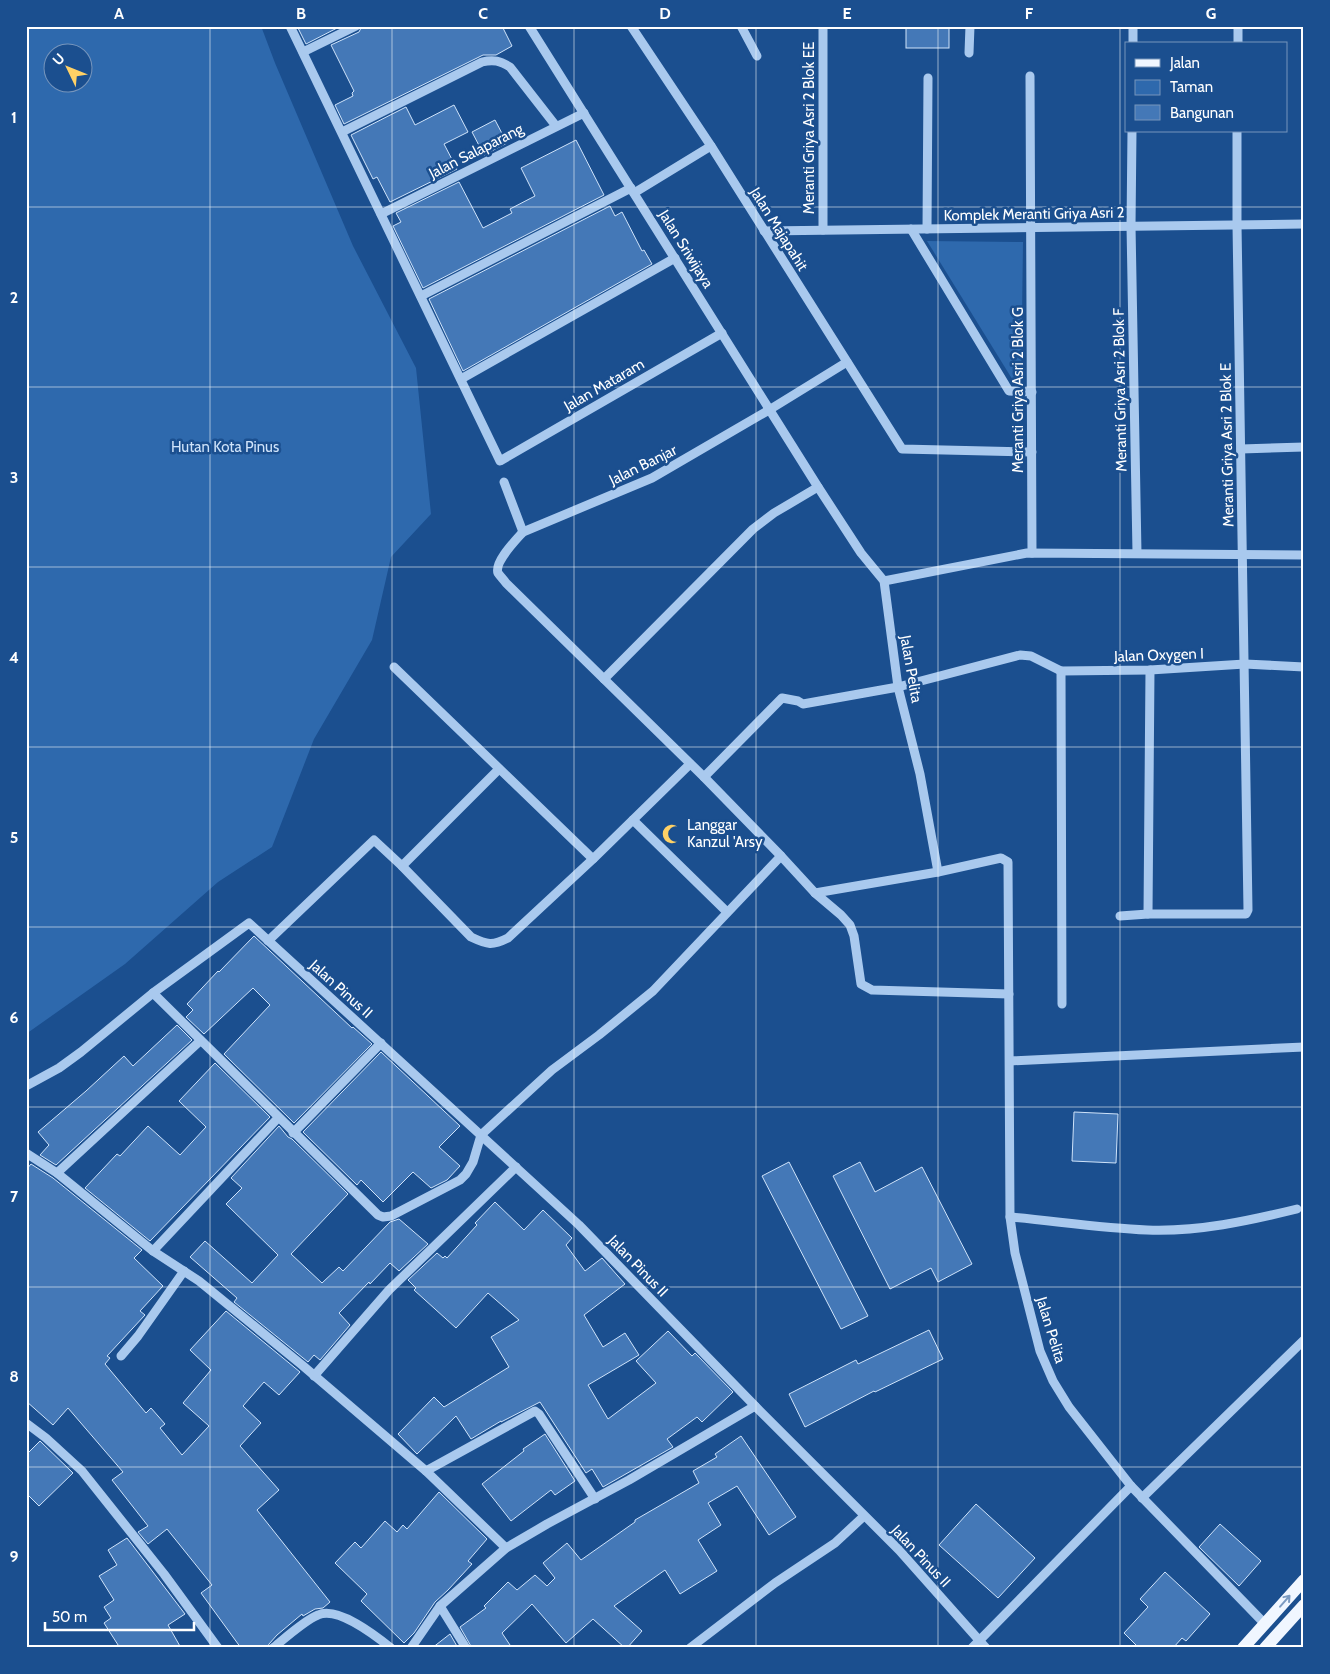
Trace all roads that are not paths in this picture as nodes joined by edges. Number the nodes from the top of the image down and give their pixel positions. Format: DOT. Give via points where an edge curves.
graph roads {
  1 [pos="290,26"];
  2 [pos="356,26"];
  3 [pos="529,26"];
  4 [pos="632,26"];
  5 [pos="742,26"];
  6 [pos="823,26"];
  7 [pos="970,26"];
  8 [pos="1133,26"];
  9 [pos="1238,26"];
  10 [pos="1133,42"];
  11 [pos="1238,42"];
  12 [pos="303,52"];
  13 [pos="969,53"];
  14 [pos="757,56"];
  15 [pos="1030,76"];
  16 [pos="928,78"];
  17 [pos="584,113"];
  18 [pos="556,126"];
  19 [pos="342,132"];
  20 [pos="1132,132"];
  21 [pos="1237,132"];
  22 [pos="711,146"];
  23 [pos="632,190"];
  24 [pos="381,214"];
  25 [pos="1304,224"];
  26 [pos="1237,225"];
  27 [pos="1131,226"];
  28 [pos="1031,228"];
  29 [pos="911,229"];
  30 [pos="927,229"];
  31 [pos="823,230"];
  32 [pos="764,231"];
  33 [pos="675,258"];
  34 [pos="421,296"];
  35 [pos="722,333"];
  36 [pos="847,362"];
  37 [pos="461,378"];
  38 [pos="1032,392"];
  39 [pos="770,410"];
  40 [pos="1304,448"];
  41 [pos="1241,449"];
  42 [pos="1032,452"];
  43 [pos="504,482"];
  44 [pos="818,487"];
  45 [pos="523,532"];
  46 [pos="1032,552"];
  47 [pos="1137,553"];
  48 [pos="1243,554"];
  49 [pos="1304,555"];
  50 [pos="884,581"];
  51 [pos="1245,664"];
  52 [pos="394,667"];
  53 [pos="1304,667"];
  54 [pos="1150,670"];
  55 [pos="1060,671"];
  56 [pos="604,678"];
  57 [pos="898,687"];
  58 [pos="690,764"];
  59 [pos="500,769"];
  60 [pos="704,777"];
  61 [pos="633,820"];
  62 [pos="781,856"];
  63 [pos="593,859"];
  64 [pos="402,866"];
  65 [pos="938,872"];
  66 [pos="815,893"];
  67 [pos="727,912"];
  68 [pos="1148,914"];
  69 [pos="1120,916"];
  70 [pos="268,941"];
  71 [pos="153,994"];
  72 [pos="1009,994"];
  73 [pos="1062,1004"];
  74 [pos="200,1041"];
  75 [pos="381,1043"];
  76 [pos="1304,1047"];
  77 [pos="1010,1061"];
  78 [pos="26,1086"];
  79 [pos="278,1118"];
  80 [pos="292,1133"];
  81 [pos="481,1135"];
  82 [pos="26,1153"];
  83 [pos="516,1167"];
  84 [pos="57,1173"];
  85 [pos="1298,1210"];
  86 [pos="1010,1217"];
  87 [pos="153,1251"];
  88 [pos="184,1271"];
  89 [pos="1304,1340"];
  90 [pos="121,1356"];
  91 [pos="314,1376"];
  92 [pos="755,1406"];
  93 [pos="26,1423"];
  94 [pos="426,1471"];
  95 [pos="1130,1486"];
  96 [pos="1142,1498"];
  97 [pos="595,1499"];
  98 [pos="864,1516"];
  99 [pos="506,1548"];
  100 [pos="1304,1580"];
  101 [pos="440,1606"];
  102 [pos="1304,1606"];
  103 [pos="1265,1624"];
  104 [pos="980,1640"];
  105 [pos="218,1648"];
  106 [pos="273,1648"];
  107 [pos="391,1648"];
  108 [pos="411,1648"];
  109 [pos="466,1648"];
  110 [pos="690,1648"];
  111 [pos="972,1648"];
  112 [pos="986,1648"];
  113 [pos="1243,1648"];
  114 [pos="1265,1648"];
  1 -- 12 [label="street"];
  2 -- 12 [label="street"];
  3 -- 17 [label="street, Jalan Sriwijaya"];
  4 -- 22 [label="street, Jalan Majapahit"];
  5 -- 14 [label="street"];
  6 -- 31 [label="street, Meranti Griya Asri 2 Blok EE"];
  7 -- 13 [label="street"];
  8 -- 10 [label="street"];
  9 -- 11 [label="street"];
  12 -- 19 [label="street"];
  15 -- 28 [label="street, Meranti Griya Asri 2 Blok G"];
  16 -- 30 [label="street"];
  17 -- 18 [label="street, Jalan Salaparang"];
  17 -- 23 [label="street, Jalan Sriwijaya"];
  18 -- 19 [label="street" via="510,67 492,60 482,62"];
  18 -- 24 [label="street, Jalan Salaparang"];
  19 -- 24 [label="street"];
  20 -- 27 [label="street, Meranti Griya Asri 2 Blok F"];
  21 -- 26 [label="street, Meranti Griya Asri 2 Blok E"];
  22 -- 23 [label="street"];
  22 -- 32 [label="street, Jalan Majapahit"];
  23 -- 33 [label="street, Jalan Sriwijaya"];
  23 -- 34 [label="street"];
  24 -- 34 [label="street"];
  25 -- 26 [label="street, Komplek Meranti Griya Asri 2"];
  26 -- 27 [label="street, Komplek Meranti Griya Asri 2"];
  26 -- 41 [label="street, Meranti Griya Asri 2 Blok E"];
  27 -- 28 [label="street, Komplek Meranti Griya Asri 2"];
  27 -- 47 [label="street, Meranti Griya Asri 2 Blok F"];
  28 -- 30 [label="street, Komplek Meranti Griya Asri 2"];
  28 -- 38 [label="street, Meranti Griya Asri 2 Blok G"];
  29 -- 30 [label="street, Komplek Meranti Griya Asri 2"];
  29 -- 31 [label="street, Komplek Meranti Griya Asri 2"];
  29 -- 38 [label="street" via="1009,391"];
  31 -- 32 [label="street, Komplek Meranti Griya Asri 2"];
  32 -- 36 [label="street, Jalan Majapahit"];
  33 -- 35 [label="street, Jalan Sriwijaya"];
  33 -- 37 [label="street"];
  34 -- 37 [label="street"];
  35 -- 37 [label="street, Jalan Mataram" via="500,461"];
  35 -- 39 [label="street, Jalan Sriwijaya"];
  36 -- 39 [label="street, Jalan Banjar"];
  36 -- 42 [label="street, Jalan Majapahit" via="902,449"];
  38 -- 42 [label="street, Meranti Griya Asri 2 Blok G"];
  39 -- 44 [label="street, Jalan Sriwijaya"];
  39 -- 45 [label="street, Jalan Banjar" via="652,478"];
  40 -- 41 [label="street"];
  41 -- 48 [label="street, Meranti Griya Asri 2 Blok E"];
  42 -- 46 [label="street, Meranti Griya Asri 2 Blok G"];
  43 -- 45 [label="street"];
  44 -- 50 [label="street" via="861,553"];
  44 -- 56 [label="street" via="754,529"];
  45 -- 56 [label="street" via="511,544 498,565 498,572"];
  46 -- 47 [label="street"];
  46 -- 50 [label="street"];
  47 -- 48 [label="street"];
  48 -- 49 [label="street"];
  48 -- 51 [label="street, Meranti Griya Asri 2 Blok E"];
  50 -- 57 [label="street, Jalan Pelita"];
  51 -- 53 [label="street, Jalan Oxygen I"];
  51 -- 54 [label="street, Jalan Oxygen I"];
  51 -- 68 [label="street, Meranti Griya Asri 2 Blok E" via="1247,912"];
  52 -- 59 [label="street"];
  54 -- 55 [label="street, Jalan Oxygen I"];
  54 -- 68 [label="street"];
  55 -- 57 [label="street, Jalan Oxygen I" via="1031,656 1020,655"];
  55 -- 73 [label="street"];
  56 -- 58 [label="street"];
  57 -- 60 [label="street" via="803,704 782,698"];
  57 -- 65 [label="street, Jalan Pelita" via="920,774"];
  58 -- 60 [label="street"];
  58 -- 61 [label="street"];
  59 -- 63 [label="street"];
  59 -- 64 [label="street"];
  60 -- 62 [label="street"];
  61 -- 63 [label="street"];
  61 -- 67 [label="street"];
  62 -- 66 [label="street"];
  62 -- 67 [label="street"];
  63 -- 64 [label="street" via="508,938 495,944 485,944 472,937"];
  64 -- 70 [label="street" via="374,840"];
  65 -- 66 [label="street"];
  65 -- 72 [label="street, Jalan Pelita" via="1001,858 1008,862"];
  66 -- 72 [label="street" via="850,925 861,984 872,990"];
  67 -- 81 [label="street" via="653,991 552,1070"];
  68 -- 69 [label="street"];
  70 -- 71 [label="street, Jalan Pinus II" via="248,922"];
  70 -- 75 [label="street, Jalan Pinus II"];
  71 -- 74 [label="street"];
  71 -- 78 [label="street" via="59,1068"];
  72 -- 77 [label="street, Jalan Pelita"];
  74 -- 79 [label="street"];
  74 -- 84 [label="street"];
  75 -- 80 [label="street"];
  75 -- 81 [label="street, Jalan Pinus II"];
  76 -- 77 [label="street"];
  77 -- 86 [label="street, Jalan Pelita"];
  79 -- 80 [label="street"];
  79 -- 87 [label="street"];
  80 -- 81 [label="street" via="382,1217 391,1216 460,1180 473,1162"];
  81 -- 83 [label="street, Jalan Pinus II"];
  82 -- 84 [label="street"];
  83 -- 91 [label="street" via="389,1290"];
  83 -- 92 [label="street, Jalan Pinus II" via="579,1225"];
  84 -- 87 [label="street"];
  85 -- 86 [label="street" via="1243,1222 1170,1230"];
  86 -- 95 [label="street, Jalan Pelita" via="1015,1253 1040,1351 1053,1382 1068,1407"];
  87 -- 88 [label="street"];
  88 -- 90 [label="street"];
  88 -- 91 [label="street"];
  89 -- 96 [label="street"];
  91 -- 94 [label="street"];
  92 -- 97 [label="street"];
  92 -- 98 [label="street, Jalan Pinus II"];
  93 -- 105 [label="street" via="82,1471"];
  94 -- 97 [label="street" via="535,1411"];
  94 -- 99 [label="street"];
  95 -- 96 [label="street, Jalan Pelita"];
  95 -- 104 [label="street"];
  96 -- 103 [label="street, Jalan Pelita"];
  97 -- 99 [label="street"];
  98 -- 104 [label="street, Jalan Pinus II"];
  98 -- 110 [label="street" via="835,1543 775,1583"];
  99 -- 101 [label="street"];
  103 -- 100 [label="main road, one-way"];
  101 -- 108 [label="street"];
  101 -- 109 [label="street"];
  102 -- 114 [label="main road"];
  103 -- 113 [label="main road"];
  104 -- 111 [label="street"];
  104 -- 112 [label="street, Jalan Pinus II"];
  106 -- 107 [label="street" via="318,1614 328,1614 370,1631"];
}
